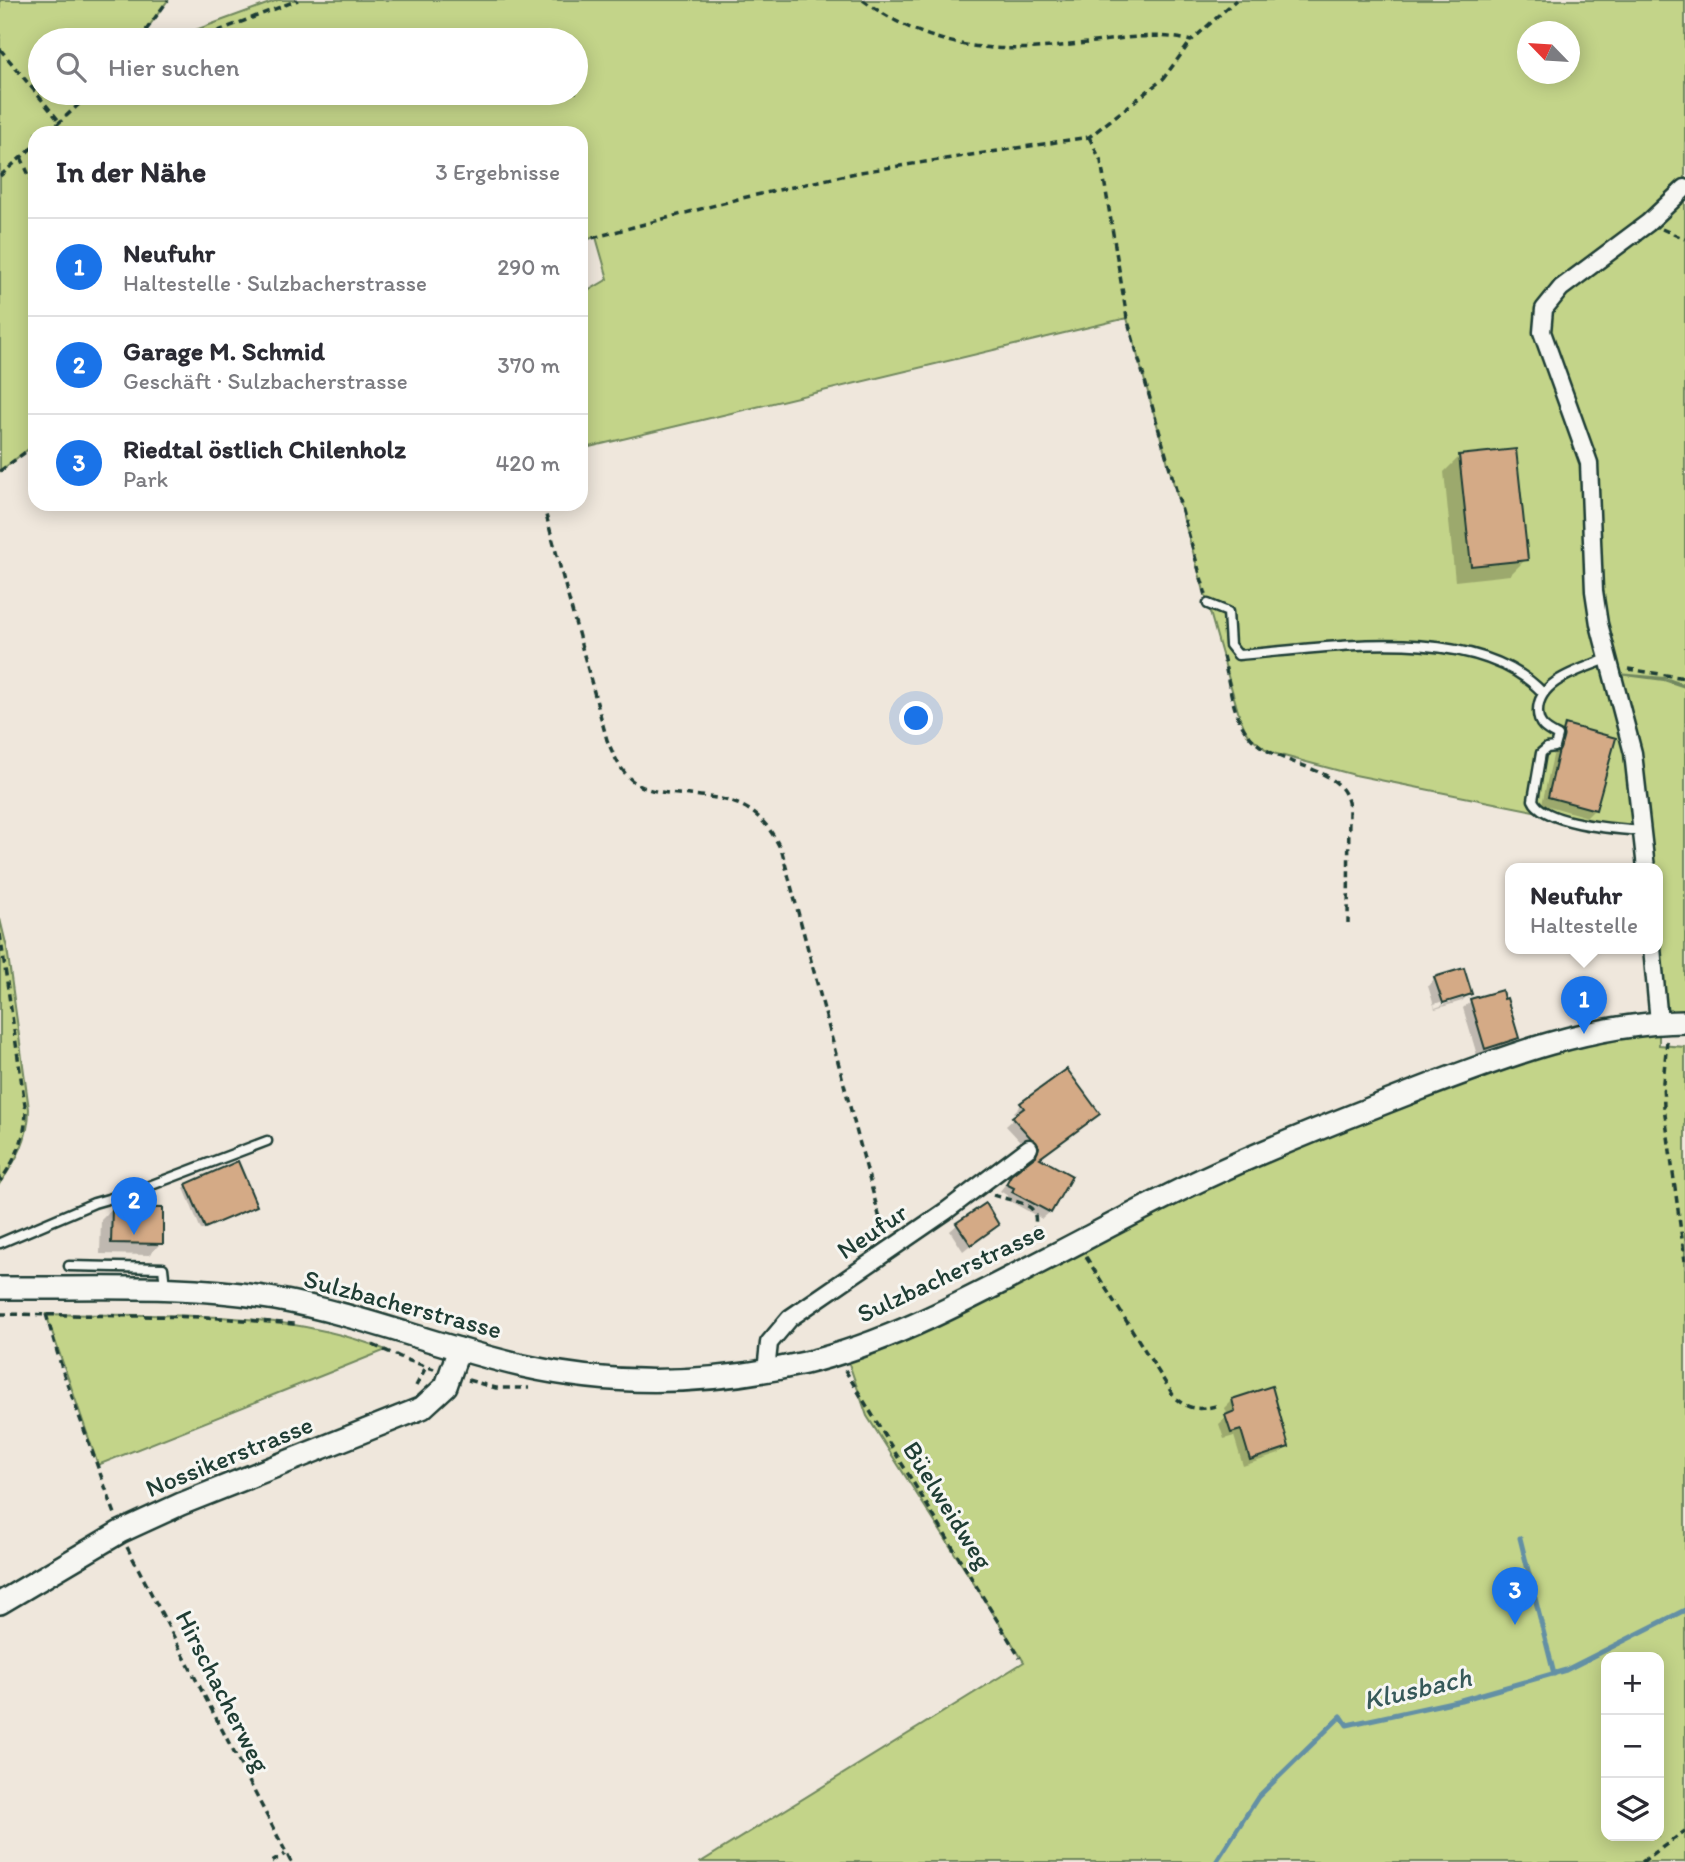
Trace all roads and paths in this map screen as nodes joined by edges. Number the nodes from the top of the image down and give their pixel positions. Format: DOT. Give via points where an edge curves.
graph roads {
  1 [pos="168,0"];
  2 [pos="298,0"];
  3 [pos="863,0"];
  4 [pos="1236,0"];
  5 [pos="148,28"];
  6 [pos="226,28"];
  7 [pos="1191,41"];
  8 [pos="0,49"];
  9 [pos="28,83"];
  10 [pos="46,105"];
  11 [pos="78,105"];
  12 [pos="60,122"];
  13 [pos="56,126"];
  14 [pos="1088,137"];
  15 [pos="28,151"];
  16 [pos="21,157"];
  17 [pos="28,173"];
  18 [pos="0,176"];
  19 [pos="1685,188"];
  20 [pos="1648,223"];
  21 [pos="588,239"];
  22 [pos="1685,239"];
  23 [pos="28,450"];
  24 [pos="0,471"];
  25 [pos="545,511"];
  26 [pos="1208,604"];
  27 [pos="1222,653"];
  28 [pos="1610,663"];
  29 [pos="1685,678"];
  30 [pos="1543,693"];
  31 [pos="1643,831"];
  32 [pos="1646,863"];
  33 [pos="1348,923"];
  34 [pos="0,934"];
  35 [pos="1654,954"];
  36 [pos="1685,1022"];
  37 [pos="1663,1031"];
  38 [pos="267,1141"];
  39 [pos="1029,1147"];
  40 [pos="0,1181"];
  41 [pos="974,1189"];
  42 [pos="1078,1242"];
  43 [pos="0,1243"];
  44 [pos="889,1250"];
  45 [pos="1685,1261"];
  46 [pos="69,1266"];
  47 [pos="1027,1268"];
  48 [pos="0,1288"];
  49 [pos="165,1289"];
  50 [pos="0,1314"];
  51 [pos="46,1314"];
  52 [pos="307,1326"];
  53 [pos="362,1340"];
  54 [pos="459,1349"];
  55 [pos="426,1367"];
  56 [pos="766,1371"];
  57 [pos="845,1371"];
  58 [pos="1216,1406"];
  59 [pos="120,1532"];
  60 [pos="0,1603"];
  61 [pos="1020,1658"];
  62 [pos="1685,1831"];
  63 [pos="285,1854"];
  64 [pos="272,1862"];
  65 [pos="291,1862"];
  66 [pos="1642,1862"];
  1 -- 5 [label="path"];
  2 -- 6 [label="path"];
  3 -- 7 [label="path" via="916,31 1006,50 1141,37"];
  4 -- 7 [label="path"];
  7 -- 14 [label="path" via="1163,79"];
  8 -- 9 [label="path"];
  10 -- 12 [label="path"];
  11 -- 12 [label="path"];
  12 -- 13 [label="path"];
  14 -- 21 [label="path" via="860,172"];
  14 -- 26 [label="path" via="1101,161 1127,318"];
  15 -- 16 [label="path"];
  16 -- 17 [label="path"];
  16 -- 18 [label="path"];
  19 -- 20 [label="street"];
  20 -- 22 [label="path"];
  20 -- 28 [label="street" via="1561,288 1544,309 1542,332 1589,463 1594,592"];
  23 -- 24 [label="path"];
  25 -- 44 [label="path" via="617,764 636,783 659,793 737,802 758,814 782,852"];
  26 -- 30 [label="lane" via="1228,612 1231,648 1238,655 1378,645 1425,647 1508,665"];
  27 -- 33 [label="path" via="1247,734 1269,752 1337,780 1346,791"];
  28 -- 29 [label="path"];
  28 -- 30 [label="lane" via="1557,681"];
  28 -- 31 [label="street" via="1633,753"];
  30 -- 31 [label="lane" via="1538,709 1541,725 1558,736 1555,747 1541,753 1532,791 1536,807 1560,818"];
  31 -- 32 [label="street"];
  34 -- 40 [label="path" via="26,1132"];
  35 -- 37 [label="street"];
  36 -- 37 [label="street, Sulzbacherstrasse"];
  37 -- 42 [label="street, Sulzbacherstrasse" via="1566,1038 1460,1074 1210,1176"];
  37 -- 45 [label="path" via="1664,1107"];
  38 -- 43 [label="lane" via="94,1203"];
  39 -- 41 [label="street, Neufur"];
  41 -- 44 [label="street, Neufur"];
  41 -- 47 [label="path" via="1012,1199 1034,1212 1038,1222 1025,1258"];
  42 -- 47 [label="street, Sulzbacherstrasse"];
  42 -- 58 [label="path" via="1175,1398 1200,1410"];
  44 -- 56 [label="street, Neufur" via="781,1326 765,1352"];
  46 -- 49 [label="lane" via="163,1268"];
  47 -- 56 [label="street, Sulzbacherstrasse" via="915,1326 845,1352"];
  48 -- 49 [label="street, Sulzbacherstrasse"];
  49 -- 54 [label="street, Sulzbacherstrasse" via="276,1299"];
  50 -- 51 [label="path"];
  51 -- 52 [label="path" via="259,1319"];
  51 -- 59 [label="path, Hirschacherweg"];
  53 -- 55 [label="path"];
  54 -- 56 [label="street, Sulzbacherstrasse" via="524,1366 628,1381"];
  54 -- 59 [label="street, Nossikerstrasse" via="446,1386 422,1408"];
  57 -- 61 [label="path, Büelweidweg"];
  59 -- 60 [label="street, Nossikerstrasse"];
  59 -- 63 [label="path, Hirschacherweg"];
  62 -- 66 [label="path"];
  63 -- 64 [label="path"];
  63 -- 65 [label="path, Hirschacherweg"];
}
